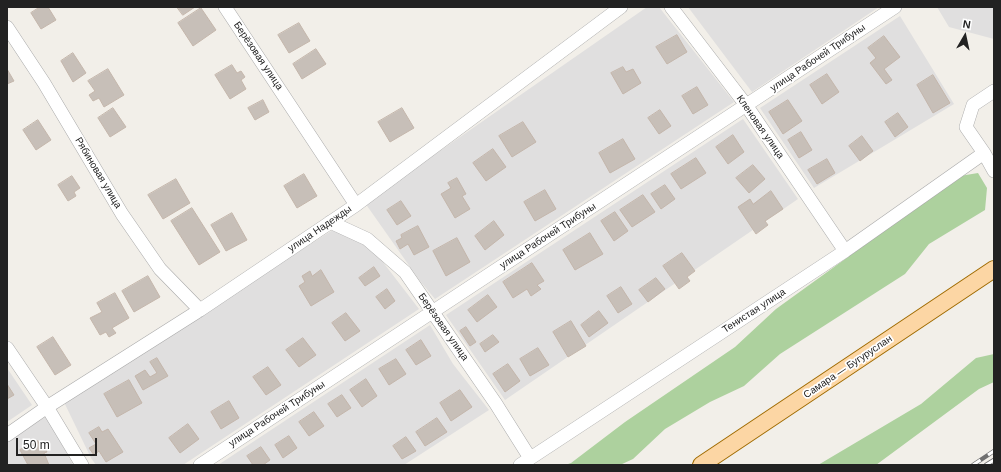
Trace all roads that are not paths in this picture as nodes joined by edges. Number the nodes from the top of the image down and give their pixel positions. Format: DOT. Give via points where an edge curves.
graph roads {
  1 [pos="225,7"];
  2 [pos="621,7"];
  3 [pos="671,7"];
  4 [pos="895,7"];
  5 [pos="7,28"];
  6 [pos="994,90"];
  7 [pos="746,106"];
  8 [pos="984,153"];
  9 [pos="994,171"];
  10 [pos="356,205"];
  11 [pos="330,222"];
  12 [pos="845,251"];
  13 [pos="994,269"];
  14 [pos="200,310"];
  15 [pos="433,312"];
  16 [pos="7,348"];
  17 [pos="47,407"];
  18 [pos="7,435"];
  19 [pos="525,462"];
  20 [pos="82,465"];
  21 [pos="200,465"];
  22 [pos="701,465"];
  1 -- 10 [label="street, Берёзовая улица"];
  2 -- 10 [label="street, улица Надежды"];
  3 -- 7 [label="street, Кленовая улица"];
  4 -- 7 [label="street, улица Рабочей Трибуны"];
  5 -- 14 [label="street, Рябиновая улица" via="44,84 122,214 160,269"];
  6 -- 8 [label="street" via="973,105 966,127"];
  7 -- 12 [label="street, Кленовая улица"];
  7 -- 15 [label="street, улица Рабочей Трибуны"];
  8 -- 9 [label="street"];
  8 -- 12 [label="street, Тенистая улица"];
  10 -- 11 [label="street, улица Надежды"];
  11 -- 14 [label="street, улица Надежды"];
  11 -- 15 [label="street, Берёзовая улица" via="367,240 405,272"];
  12 -- 19 [label="street, Тенистая улица"];
  13 -- 22 [label="main road, Самара — Бугуруслан"];
  14 -- 17 [label="street, улица Надежды"];
  15 -- 19 [label="street, Берёзовая улица" via="496,404"];
  15 -- 21 [label="street, улица Рабочей Трибуны"];
  16 -- 17 [label="street"];
  17 -- 18 [label="street, улица Надежды"];
  17 -- 20 [label="street"];
}
